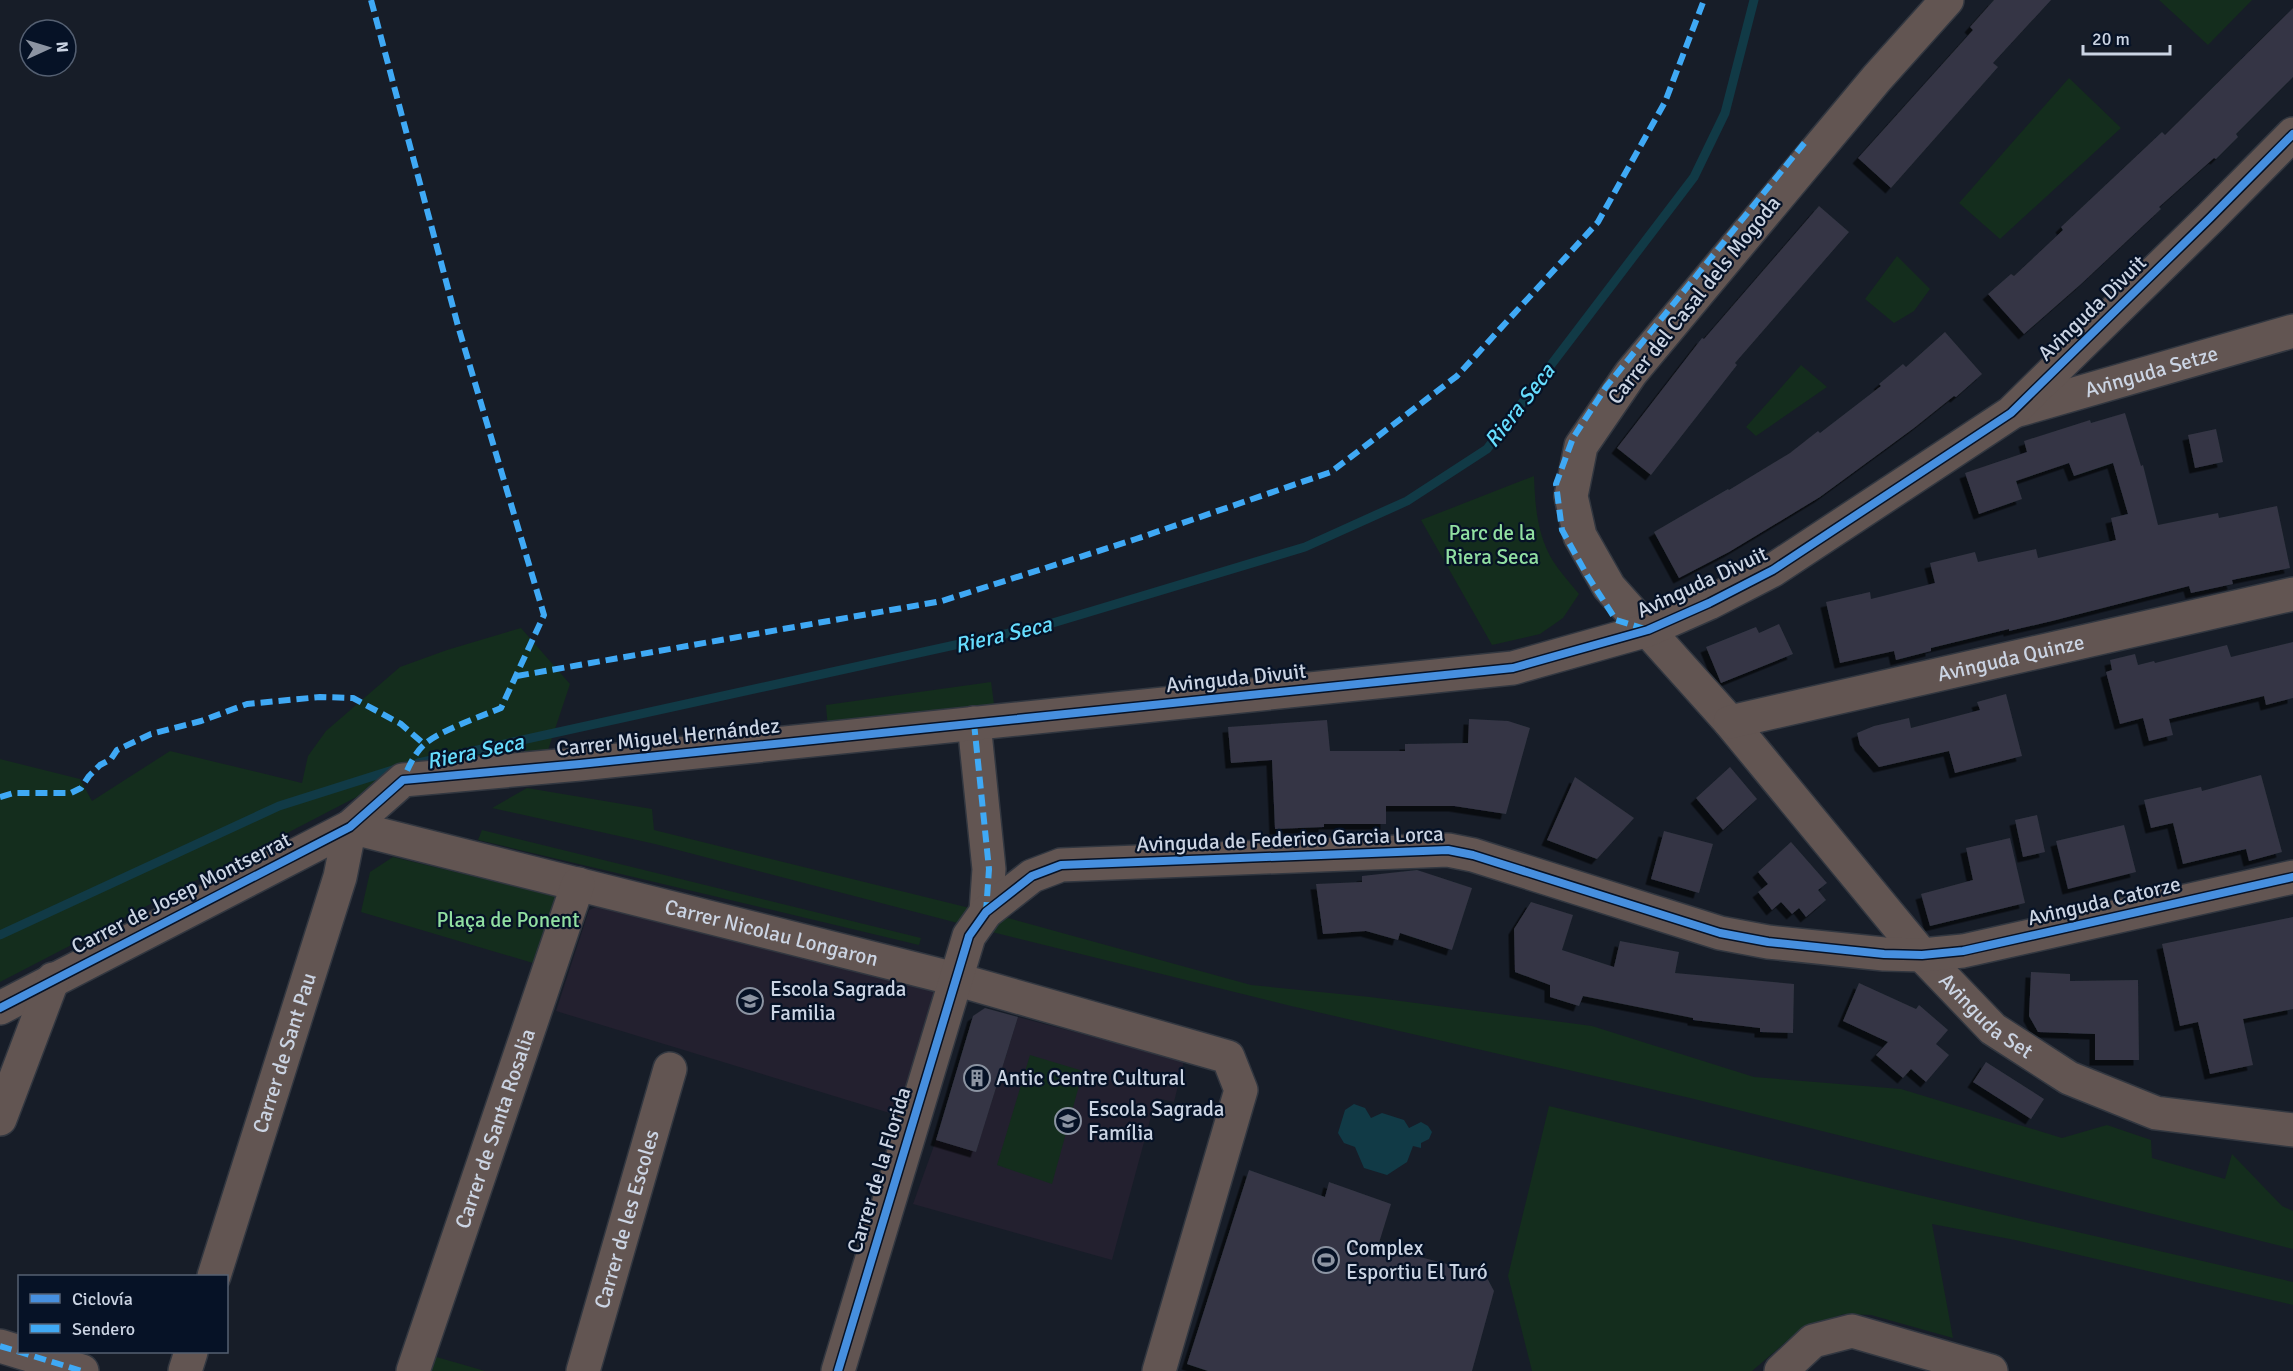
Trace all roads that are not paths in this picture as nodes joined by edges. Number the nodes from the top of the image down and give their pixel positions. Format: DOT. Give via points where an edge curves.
graph roads {
  1 [pos="1947,0"];
  2 [pos="2293,134"];
  3 [pos="2293,331"];
  4 [pos="2011,413"];
  5 [pos="2293,594"];
  6 [pos="1648,630"];
  7 [pos="1730,722"];
  8 [pos="975,723"];
  9 [pos="374,804"];
  10 [pos="350,827"];
  11 [pos="2293,877"];
  12 [pos="578,884"];
  13 [pos="986,912"];
  14 [pos="1922,955"];
  15 [pos="955,979"];
  16 [pos="53,980"];
  17 [pos="0,1008"];
  18 [pos="670,1069"];
  19 [pos="0,1119"];
  20 [pos="2293,1130"];
  21 [pos="214,1275"];
  22 [pos="0,1346"];
  23 [pos="18,1351"];
  24 [pos="23,1353"];
  25 [pos="191,1353"];
  26 [pos="82,1371"];
  27 [pos="185,1371"];
  28 [pos="413,1371"];
  29 [pos="583,1371"];
  30 [pos="837,1371"];
  31 [pos="1159,1371"];
  32 [pos="1781,1371"];
  33 [pos="1991,1371"];
  1 -- 6 [label="street, Carrer del Casal dels Mogoda" via="1876,78 1630,373 1581,446 1571,496 1580,536 1609,587"];
  2 -- 4 [label="street, Avinguda Divuit"];
  3 -- 4 [label="street, Avinguda Setze"];
  4 -- 6 [label="street, Avinguda Divuit" via="1773,570"];
  5 -- 7 [label="street, Avinguda Quinze"];
  6 -- 7 [label="street, Avinguda Set"];
  6 -- 8 [label="street, Avinguda Divuit" via="1513,668"];
  7 -- 14 [label="street, Avinguda Set"];
  8 -- 9 [label="street, Carrer Miguel Hernández" via="403,780"];
  8 -- 13 [label="street" via="988,869"];
  9 -- 10 [label="street, Carrer de Josep Montserrat"];
  10 -- 12 [label="street, Carrer Nicolau Longaron"];
  10 -- 16 [label="street, Carrer de Josep Montserrat"];
  10 -- 21 [label="street, Carrer de Sant Pau" via="340,877"];
  11 -- 14 [label="street, Avinguda Catorze" via="1963,951"];
  12 -- 15 [label="street, Carrer Nicolau Longaron"];
  12 -- 28 [label="street, Carrer de Santa Rosalia"];
  13 -- 14 [label="street, Avinguda de Federico Garcia Lorca" via="1032,876 1061,865 1448,850 1720,933 1768,942"];
  13 -- 15 [label="street, Avinguda de Federico Garcia Lorca" via="969,936"];
  14 -- 20 [label="street, Avinguda Set" via="1993,1029 2069,1077 2156,1113"];
  15 -- 30 [label="street, Carrer de la Florida"];
  15 -- 31 [label="street, Carrer Nicolau Longaron" via="1228,1057 1241,1090"];
  16 -- 17 [label="street, Carrer de Josep Montserrat"];
  16 -- 19 [label="street"];
  18 -- 29 [label="street, Carrer de les Escoles"];
  22 -- 23 [label="street"];
  24 -- 26 [label="street"];
  25 -- 27 [label="street"];
  32 -- 33 [label="street" via="1813,1341 1852,1331"];
}
